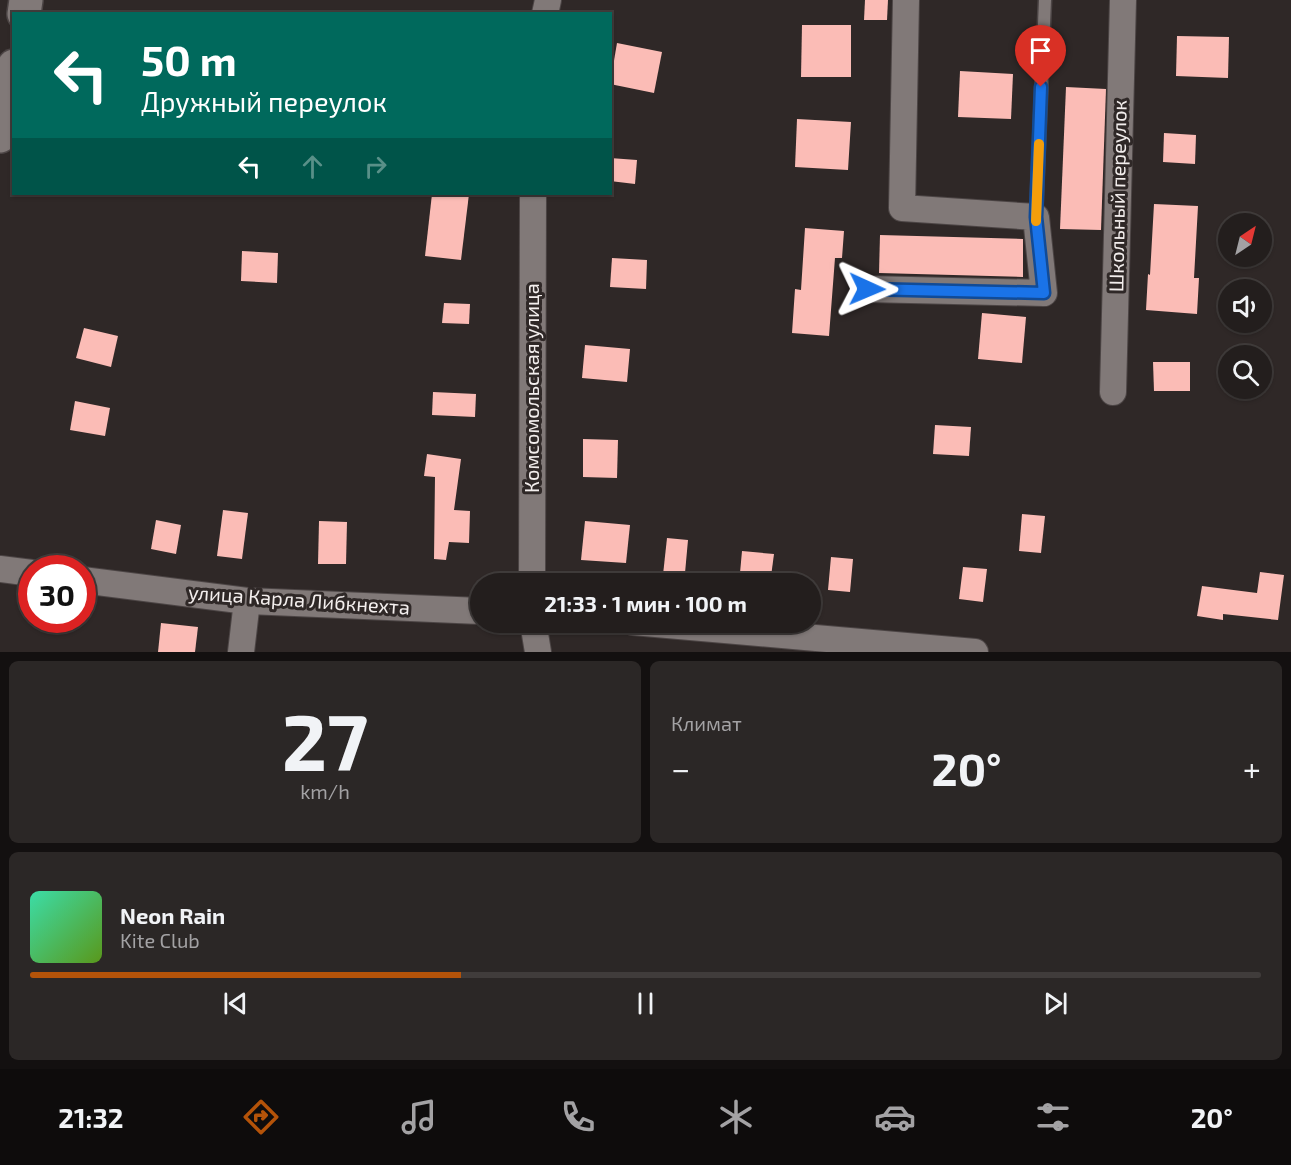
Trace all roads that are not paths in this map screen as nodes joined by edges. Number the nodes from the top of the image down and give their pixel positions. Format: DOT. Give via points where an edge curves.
graph roads {
  1 [pos="906,0"];
  2 [pos="1045,0"];
  3 [pos="1123,0"];
  4 [pos="12,76"];
  5 [pos="0,136"];
  6 [pos="533,195"];
  7 [pos="1036,217"];
  8 [pos="867,289"];
  9 [pos="1113,392"];
  10 [pos="0,569"];
  11 [pos="18,571"];
  12 [pos="532,573"];
  13 [pos="96,582"];
  14 [pos="247,601"];
  15 [pos="470,611"];
  16 [pos="535,633"];
  17 [pos="758,633"];
  18 [pos="241,652"];
  19 [pos="538,652"];
  20 [pos="975,652"];
  1 -- 7 [label="street" via="902,208"];
  2 -- 7 [label="lane"];
  3 -- 9 [label="street, Школьный переулок"];
  4 -- 5 [label="street"];
  6 -- 12 [label="street, Комсомольская улица"];
  7 -- 8 [label="street" via="1044,293"];
  10 -- 11 [label="street"];
  13 -- 14 [label="street, улица Карла Либкнехта"];
  14 -- 15 [label="street, улица Карла Либкнехта"];
  14 -- 18 [label="street"];
  16 -- 19 [label="street"];
  17 -- 20 [label="street"];
}
